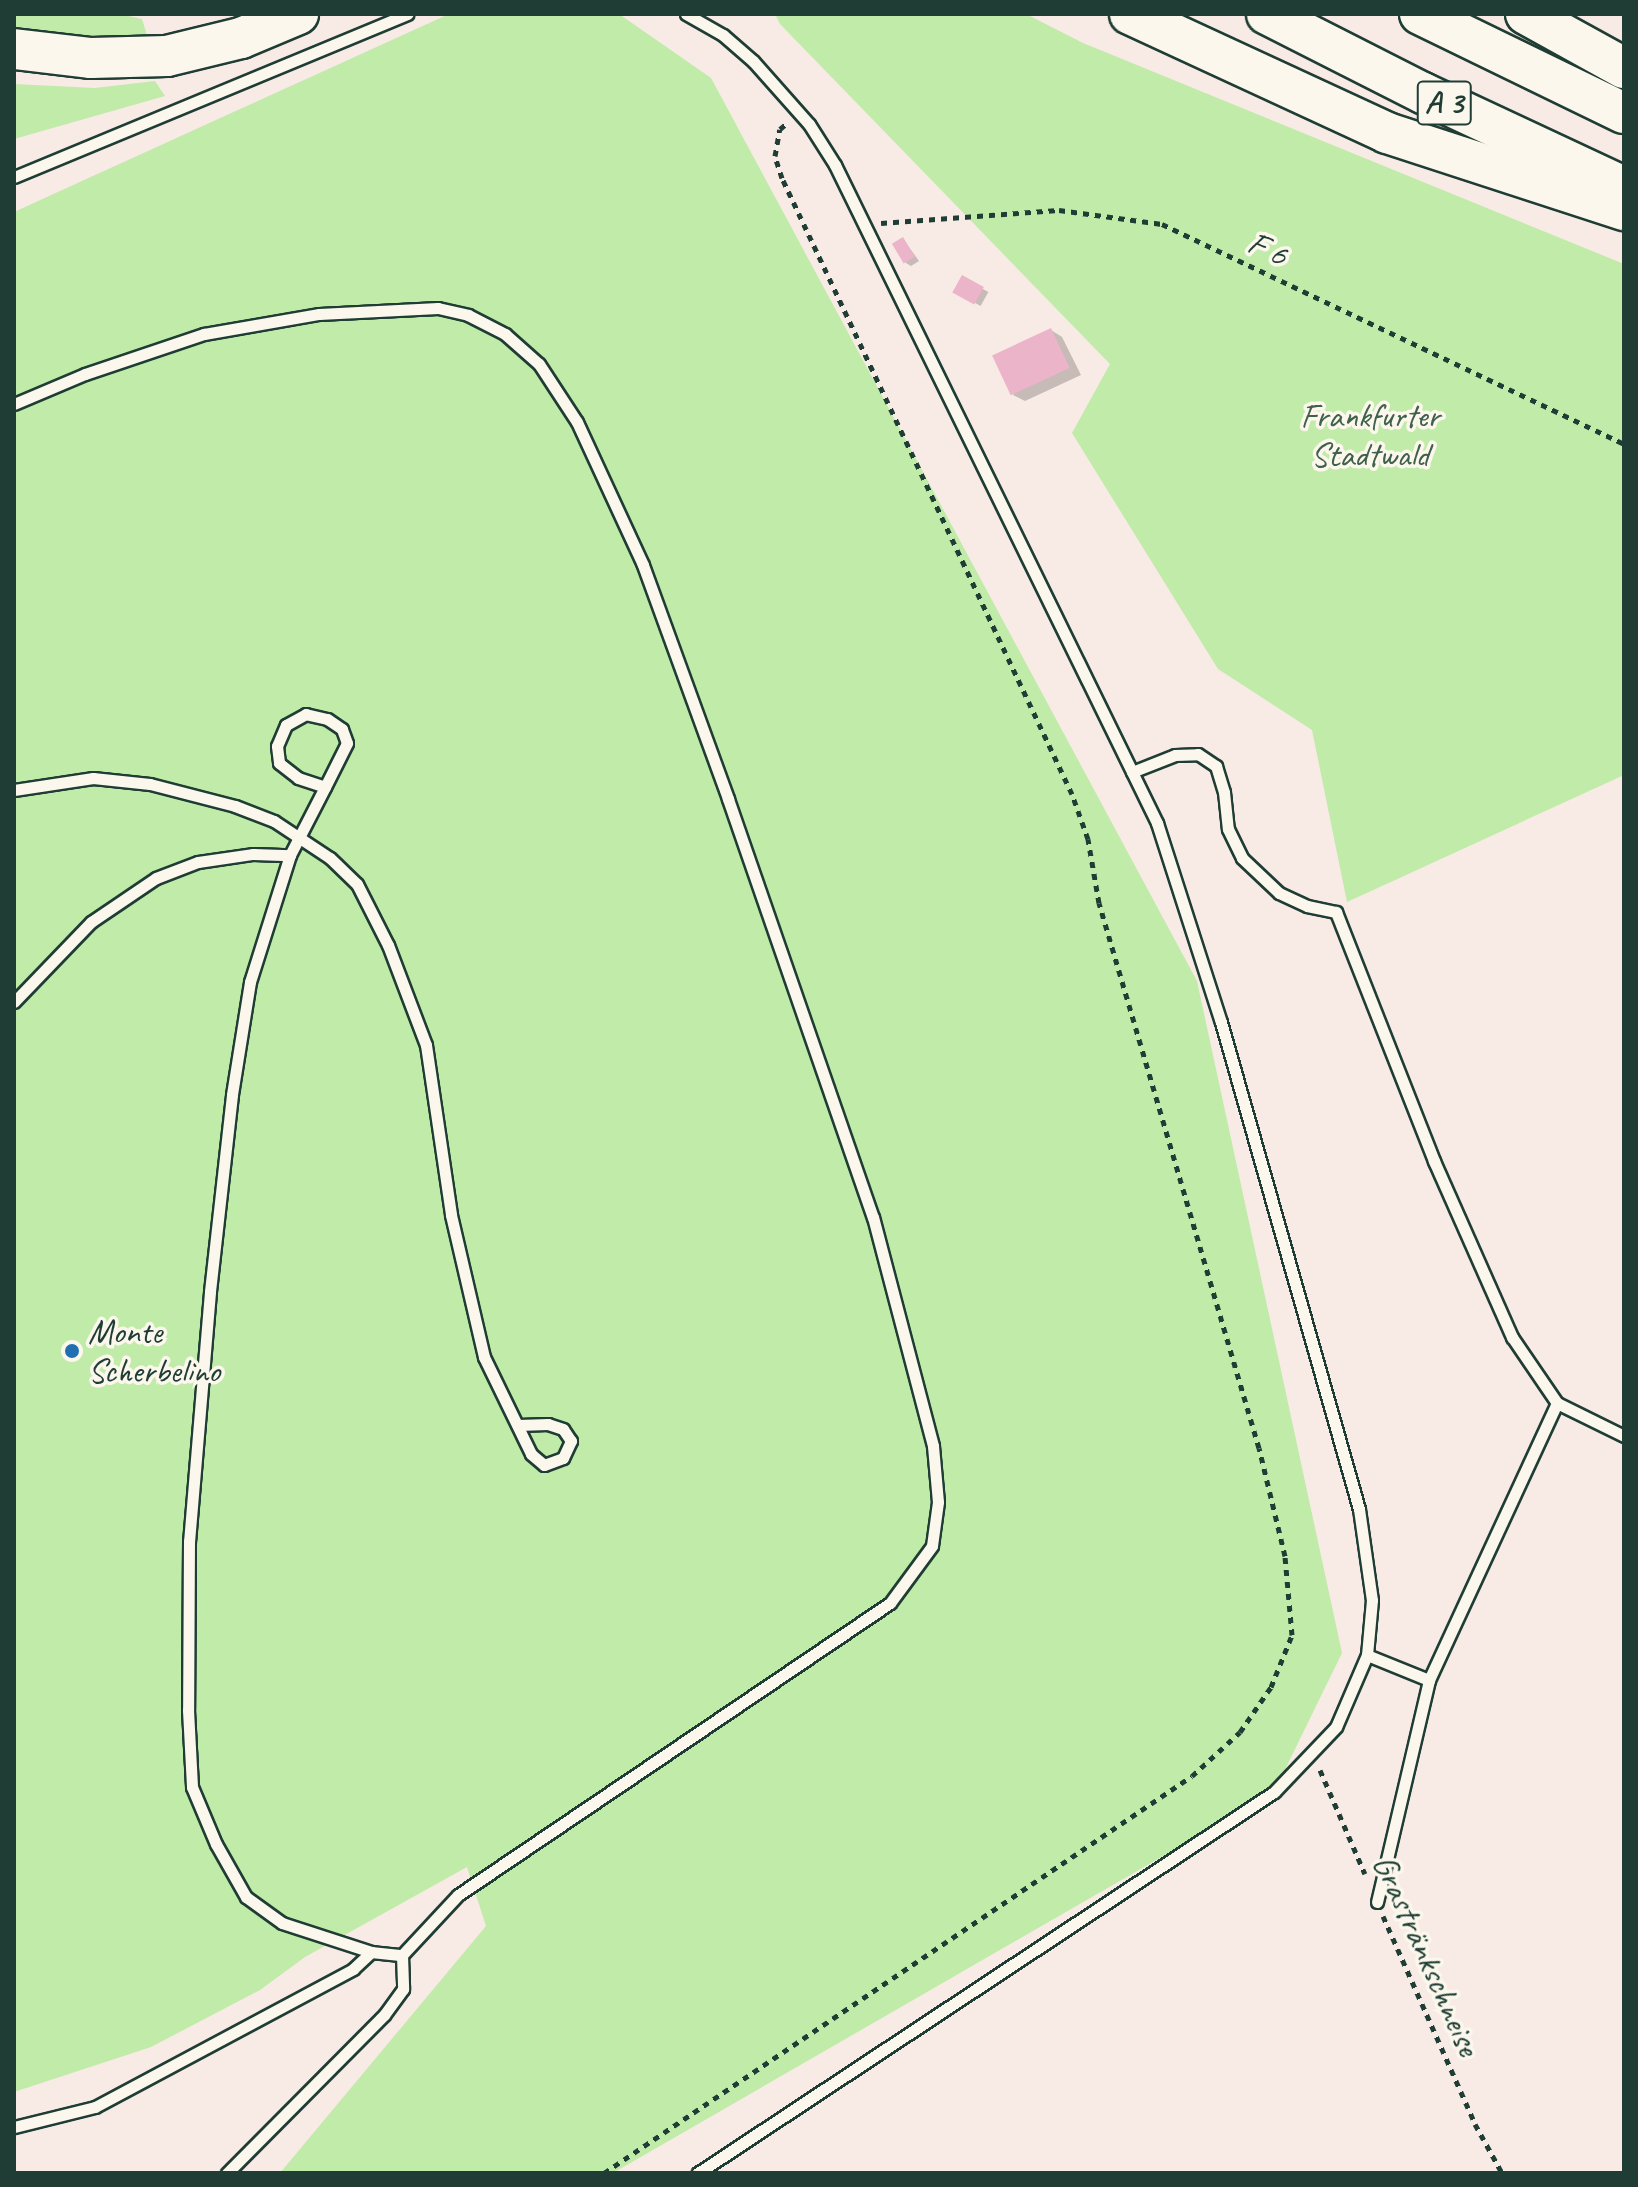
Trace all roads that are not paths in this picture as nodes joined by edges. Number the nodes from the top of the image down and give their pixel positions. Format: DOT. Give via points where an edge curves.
graph roads {
  1 [pos="298,14"];
  2 [pos="408,14"];
  3 [pos="686,14"];
  4 [pos="1130,14"];
  5 [pos="1267,14"];
  6 [pos="1420,14"];
  7 [pos="1532,16"];
  8 [pos="14,49"];
  9 [pos="1624,68"];
  10 [pos="1624,113"];
  11 [pos="14,177"];
  12 [pos="1624,187"];
  13 [pos="1624,210"];
  14 [pos="14,404"];
  15 [pos="1132,772"];
  16 [pos="325,787"];
  17 [pos="14,790"];
  18 [pos="298,840"];
  19 [pos="290,855"];
  20 [pos="14,1002"];
  21 [pos="1557,1403"];
  22 [pos="518,1425"];
  23 [pos="1624,1436"];
  24 [pos="1367,1655"];
  25 [pos="1429,1680"];
  26 [pos="1377,1902"];
  27 [pos="371,1952"];
  28 [pos="402,1955"];
  29 [pos="14,2127"];
  30 [pos="227,2173"];
  31 [pos="698,2173"];
  1 -- 8 [label="highway" via="241,38 167,56 91,58"];
  2 -- 11 [label="lane"];
  3 -- 15 [label="lane" via="723,35 753,61 799,111 835,165"];
  4 -- 13 [label="highway" via="1387,133"];
  5 -- 12 [label="highway, A 3"];
  6 -- 10 [label="highway, A 3"];
  7 -- 9 [label="highway"];
  14 -- 28 [label="lane" via="204,334 319,314 438,308 468,315 505,334 539,364 577,422 643,565 873,1217 933,1446 938,1502 932,1546 890,1603 458,1895"];
  15 -- 21 [label="lane" via="1175,755 1198,754 1216,766 1228,829 1242,858 1279,893 1336,912 1434,1161 1512,1337"];
  15 -- 24 [label="lane" via="1157,823 1221,1022 1359,1509 1372,1600"];
  16 -- 16 [label="lane" via="298,778 279,763 277,746 286,725 306,714 342,729 347,743"];
  16 -- 18 [label="lane"];
  17 -- 18 [label="lane" via="93,778 150,784 235,806 274,821"];
  18 -- 19 [label="lane"];
  18 -- 22 [label="lane" via="330,858 357,884 388,945 426,1045 451,1215 484,1357"];
  19 -- 20 [label="lane" via="198,862 156,878 91,922"];
  19 -- 27 [label="lane" via="250,982 210,1292 189,1541 192,1787 246,1897 282,1923"];
  21 -- 23 [label="lane"];
  21 -- 25 [label="lane"];
  22 -- 22 [label="lane" via="539,1464 563,1458 571,1441 563,1429"];
  24 -- 25 [label="lane"];
  24 -- 31 [label="lane" via="1336,1727 1274,1792"];
  25 -- 26 [label="lane"];
  27 -- 28 [label="lane"];
  27 -- 29 [label="lane" via="353,1969 95,2107"];
  28 -- 30 [label="lane" via="403,1989 384,2015"];
}
